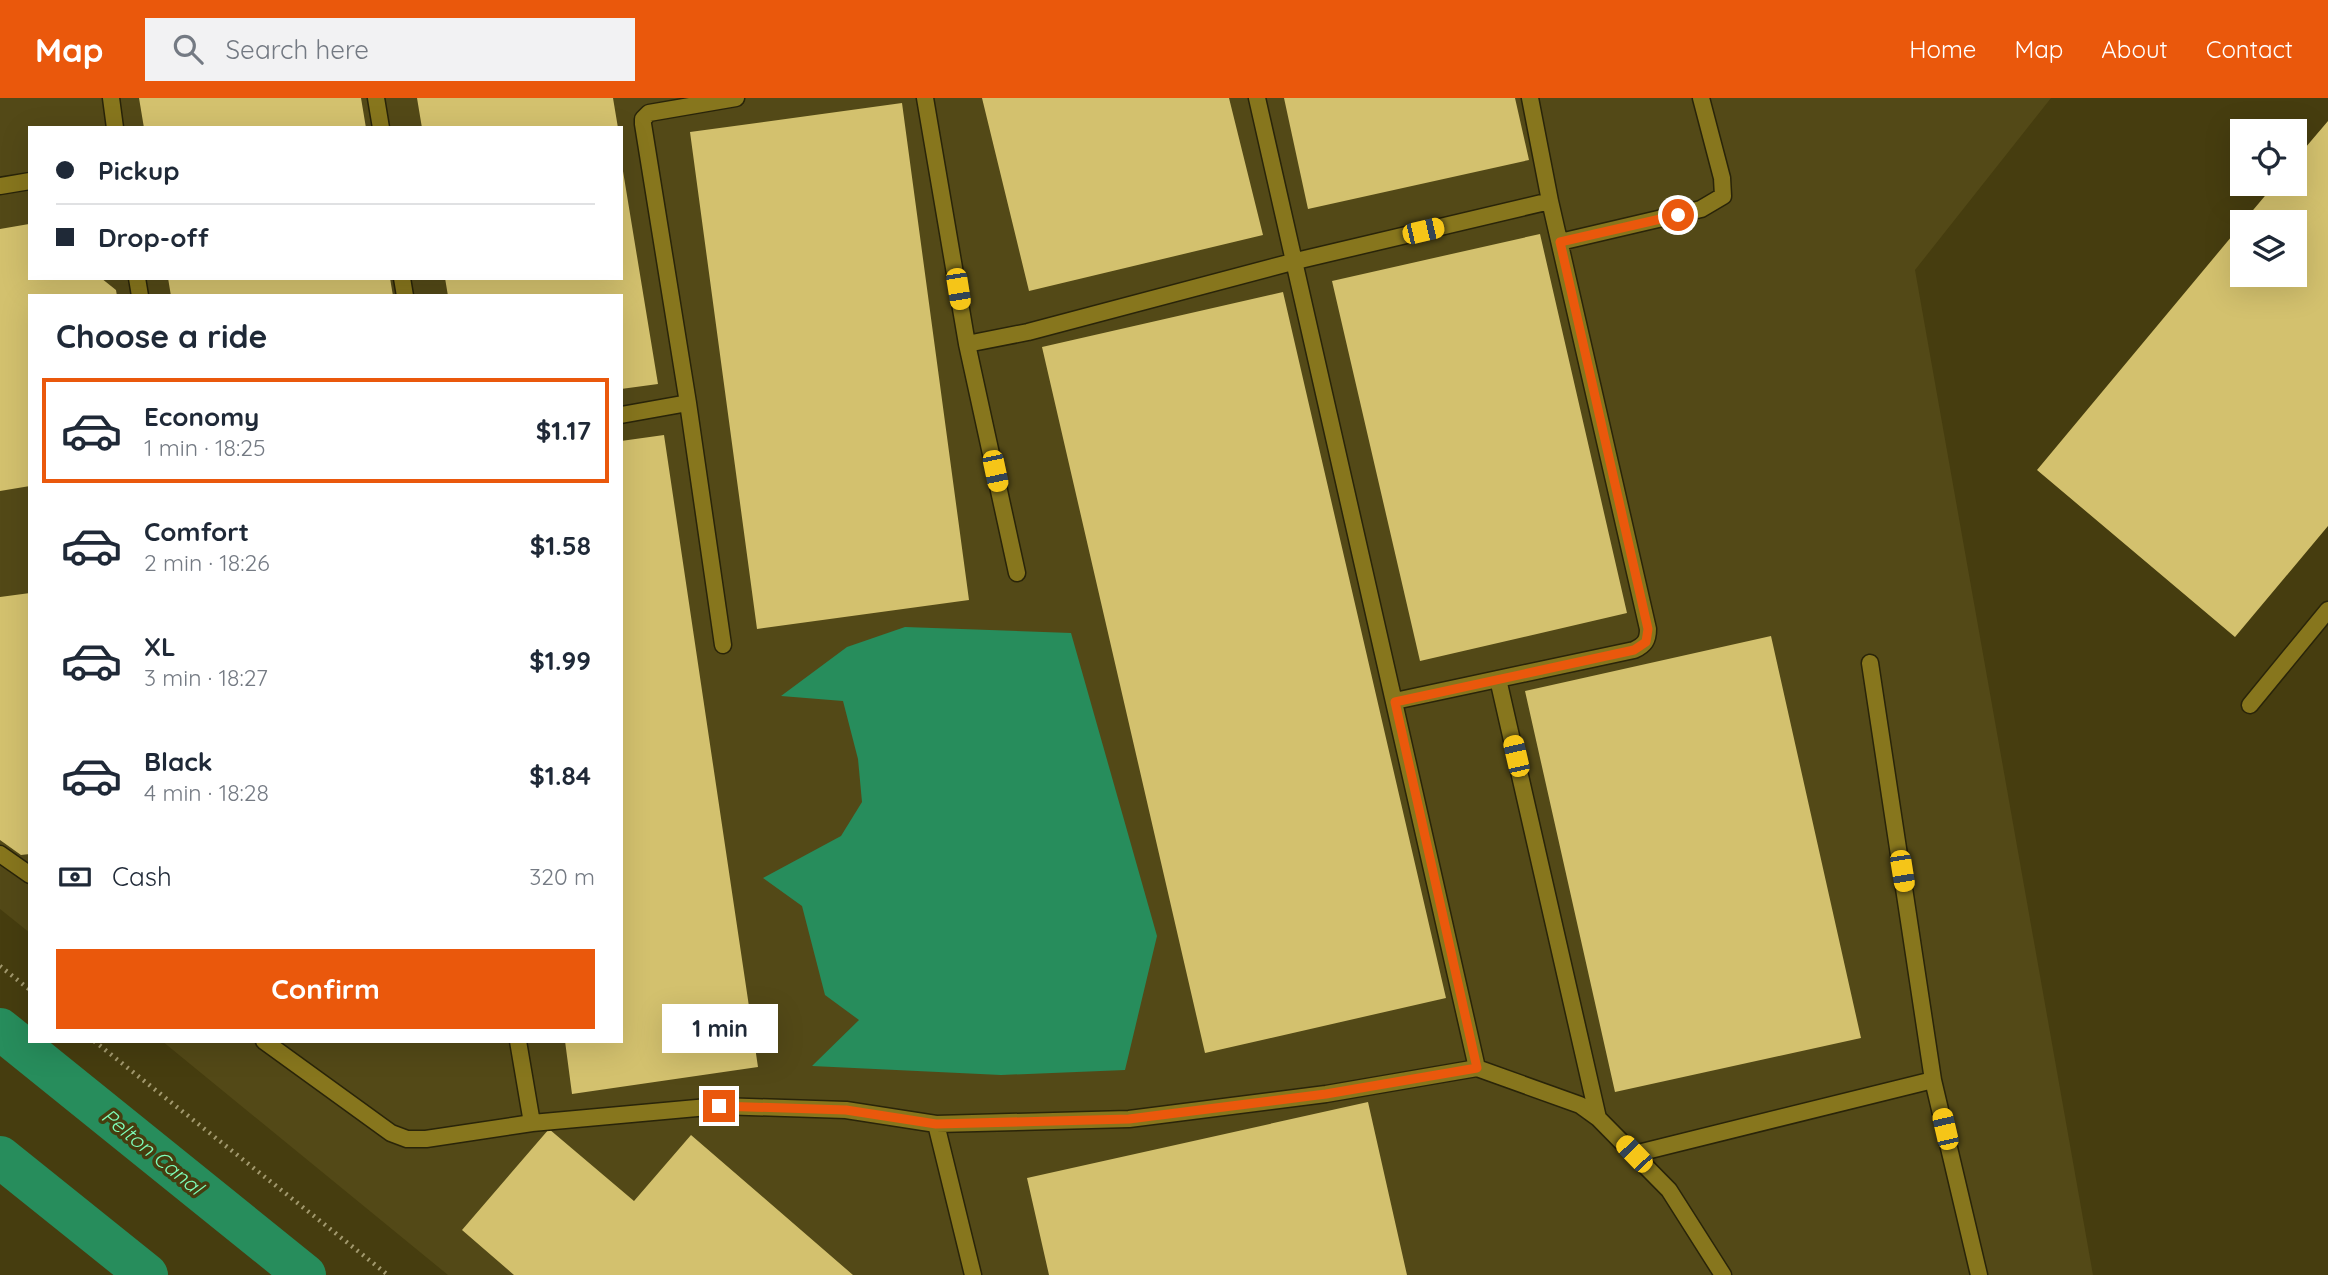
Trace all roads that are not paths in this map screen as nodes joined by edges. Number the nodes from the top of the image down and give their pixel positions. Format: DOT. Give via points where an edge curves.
graph roads {
  1 [pos="111,98"];
  2 [pos="376,98"];
  3 [pos="735,98"];
  4 [pos="925,98"];
  5 [pos="1258,98"];
  6 [pos="1530,98"];
  7 [pos="1701,98"];
  8 [pos="116,126"];
  9 [pos="381,126"];
  10 [pos="28,181"];
  11 [pos="0,186"];
  12 [pos="1550,201"];
  13 [pos="1560,242"];
  14 [pos="1296,261"];
  15 [pos="967,344"];
  16 [pos="688,403"];
  17 [pos="623,415"];
  18 [pos="1017,573"];
  19 [pos="2328,610"];
  20 [pos="723,645"];
  21 [pos="1870,663"];
  22 [pos="1498,679"];
  23 [pos="1395,702"];
  24 [pos="2250,705"];
  25 [pos="0,854"];
  26 [pos="28,874"];
  27 [pos="267,1043"];
  28 [pos="517,1043"];
  29 [pos="1477,1068"];
  30 [pos="1933,1080"];
  31 [pos="1598,1118"];
  32 [pos="532,1123"];
  33 [pos="936,1124"];
  34 [pos="1634,1154"];
  35 [pos="973,1275"];
  36 [pos="1723,1275"];
  37 [pos="1979,1275"];
  1 -- 8 [label="lane"];
  2 -- 9 [label="lane"];
  3 -- 16 [label="lane" via="649,113 643,119"];
  4 -- 15 [label="lane"];
  5 -- 14 [label="lane"];
  6 -- 12 [label="lane"];
  7 -- 13 [label="lane" via="1723,196 1701,209"];
  10 -- 11 [label="lane"];
  12 -- 13 [label="lane"];
  12 -- 14 [label="lane"];
  13 -- 22 [label="lane" via="1648,636 1634,650"];
  14 -- 15 [label="lane"];
  14 -- 23 [label="lane"];
  15 -- 18 [label="lane"];
  16 -- 17 [label="lane"];
  16 -- 20 [label="lane"];
  19 -- 24 [label="lane"];
  21 -- 30 [label="lane"];
  22 -- 23 [label="lane"];
  22 -- 31 [label="lane"];
  23 -- 29 [label="lane"];
  25 -- 26 [label="lane"];
  27 -- 32 [label="lane" via="391,1133 407,1139"];
  28 -- 32 [label="lane"];
  29 -- 31 [label="lane" via="1580,1105"];
  29 -- 33 [label="lane" via="1326,1094 1129,1119"];
  30 -- 34 [label="lane"];
  30 -- 37 [label="lane"];
  31 -- 34 [label="lane"];
  32 -- 33 [label="lane" via="719,1106 846,1110"];
  33 -- 35 [label="lane"];
  34 -- 36 [label="lane" via="1669,1190"];
}
